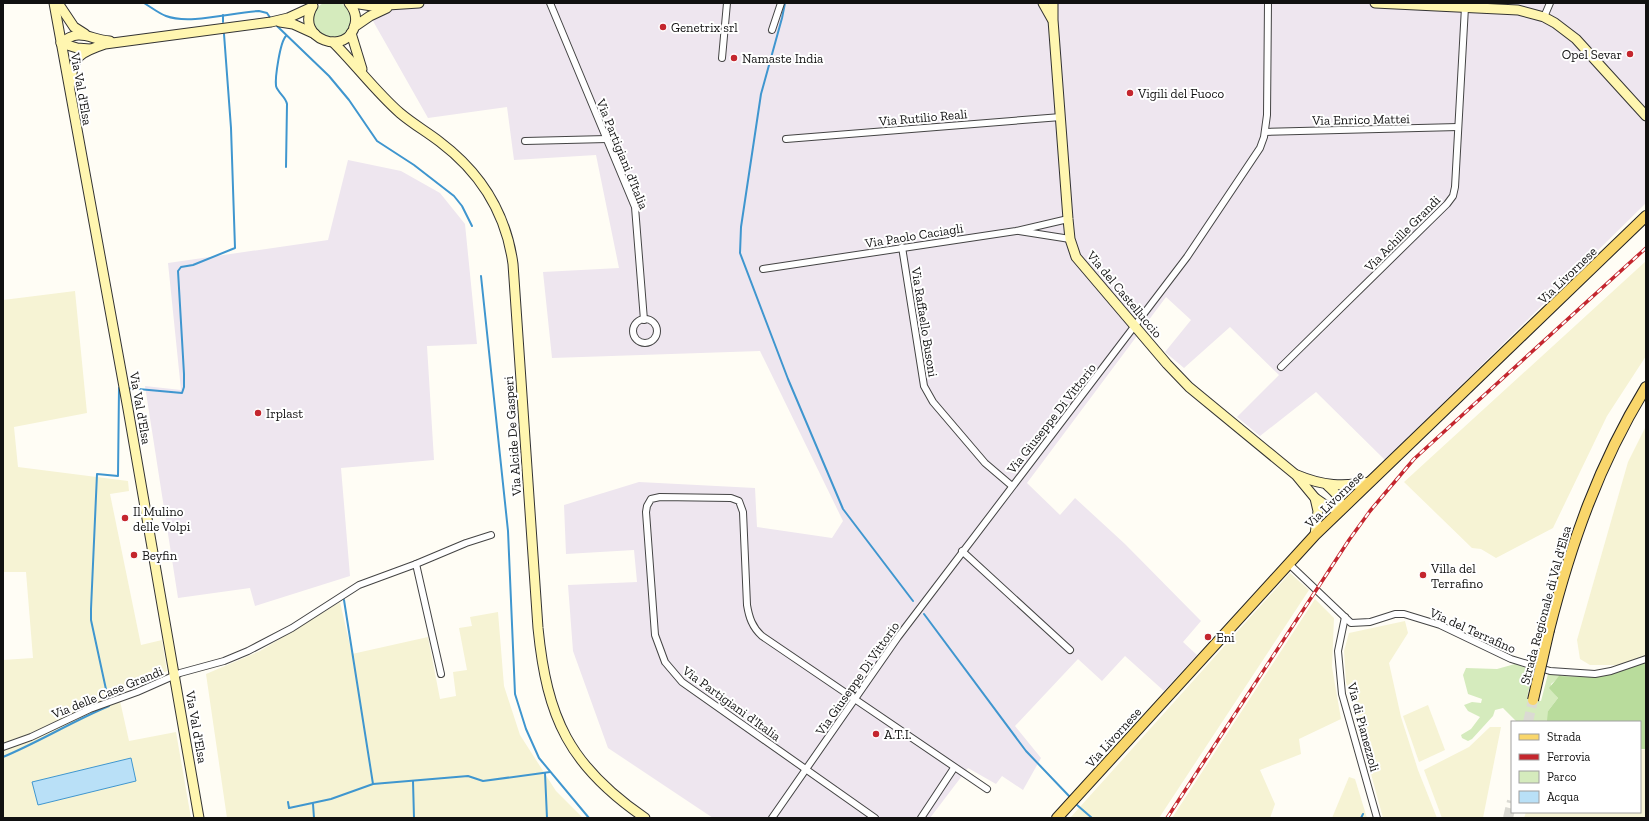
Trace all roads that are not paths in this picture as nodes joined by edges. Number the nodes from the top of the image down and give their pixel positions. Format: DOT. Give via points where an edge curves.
graph roads {
  1 [pos="54,3"];
  2 [pos="58,3"];
  3 [pos="349,3"];
  4 [pos="353,3"];
  5 [pos="419,3"];
  6 [pos="550,3"];
  7 [pos="727,3"];
  8 [pos="781,3"];
  9 [pos="1043,3"];
  10 [pos="1053,3"];
  11 [pos="1268,3"];
  12 [pos="1376,3"];
  13 [pos="1550,3"];
  14 [pos="314,5"];
  15 [pos="392,6"];
  16 [pos="1465,7"];
  17 [pos="1544,17"];
  18 [pos="1053,20"];
  19 [pos="271,22"];
  20 [pos="353,30"];
  21 [pos="772,30"];
  22 [pos="314,34"];
  23 [pos="86,35"];
  24 [pos="116,42"];
  25 [pos="333,42"];
  26 [pos="61,43"];
  27 [pos="91,49"];
  28 [pos="722,58"];
  29 [pos="364,74"];
  30 [pos="70,96"];
  31 [pos="1645,114"];
  32 [pos="1061,117"];
  33 [pos="1458,127"];
  34 [pos="1265,132"];
  35 [pos="607,139"];
  36 [pos="786,139"];
  37 [pos="525,141"];
  38 [pos="1646,216"];
  39 [pos="1068,219"];
  40 [pos="1016,231"];
  41 [pos="1070,239"];
  42 [pos="902,247"];
  43 [pos="763,269"];
  44 [pos="644,320"];
  45 [pos="1136,327"];
  46 [pos="1281,367"];
  47 [pos="1646,387"];
  48 [pos="1296,475"];
  49 [pos="1370,482"];
  50 [pos="1327,485"];
  51 [pos="1012,486"];
  52 [pos="1315,498"];
  53 [pos="1340,511"];
  54 [pos="491,535"];
  55 [pos="1315,535"];
  56 [pos="962,551"];
  57 [pos="1288,563"];
  58 [pos="416,564"];
  59 [pos="1345,617"];
  60 [pos="1070,650"];
  61 [pos="1646,659"];
  62 [pos="441,674"];
  63 [pos="175,676"];
  64 [pos="854,699"];
  65 [pos="1533,700"];
  66 [pos="3,747"];
  67 [pos="954,768"];
  68 [pos="806,770"];
  69 [pos="987,789"];
  70 [pos="199,818"];
  71 [pos="645,818"];
  72 [pos="772,818"];
  73 [pos="875,818"];
  74 [pos="921,818"];
  75 [pos="1057,818"];
  76 [pos="1377,818"];
  1 -- 26 [label="main road, Via Val d'Elsa"];
  2 -- 23 [label="main road" via="74,27"];
  3 -- 20 [label="main road, Via Alcide De Gasperi" via="355,14"];
  4 -- 15 [label="main road"];
  5 -- 15 [label="main road"];
  6 -- 35 [label="street, Via Partigiani d'Italia"];
  7 -- 28 [label="street"];
  8 -- 21 [label="street"];
  9 -- 18 [label="main road"];
  10 -- 18 [label="main road, Via del Castelluccio"];
  11 -- 34 [label="street, Via Giuseppe Di Vittorio"];
  12 -- 16 [label="main road"];
  13 -- 17 [label="street"];
  14 -- 19 [label="main road" via="288,18"];
  14 -- 22 [label="main road" via="309,21"];
  15 -- 20 [label="main road" via="370,16"];
  16 -- 17 [label="main road" via="1518,10"];
  16 -- 33 [label="street, Via Achille Grandi"];
  17 -- 31 [label="main road" via="1555,22 1576,39"];
  18 -- 32 [label="main road, Via del Castelluccio"];
  19 -- 22 [label="main road" via="293,24"];
  19 -- 24 [label="main road"];
  20 -- 25 [label="main road" via="343,40"];
  20 -- 29 [label="main road, Via Alcide De Gasperi"];
  22 -- 25 [label="main road"];
  23 -- 24 [label="main road"];
  23 -- 26 [label="main road" via="74,35"];
  24 -- 27 [label="main road"];
  25 -- 29 [label="main road, Via Alcide De Gasperi"];
  26 -- 27 [label="main road"];
  26 -- 30 [label="main road, Via Val d'Elsa"];
  27 -- 30 [label="main road" via="82,53 75,62 71,75"];
  29 -- 71 [label="main road, Via Alcide De Gasperi" via="401,114 470,168 492,198 500,216 513,264 538,628 549,698 562,730 587,768 614,795"];
  30 -- 63 [label="main road, Via Val d'Elsa"];
  32 -- 36 [label="street, Via Rutilio Reali"];
  32 -- 39 [label="main road, Via del Castelluccio"];
  33 -- 34 [label="street, Via Enrico Mattei"];
  33 -- 46 [label="street, Via Achille Grandi" via="1455,187 1450,201"];
  34 -- 45 [label="street, Via Giuseppe Di Vittorio" via="1260,148 1228,197 1188,257"];
  35 -- 37 [label="street"];
  35 -- 44 [label="street, Via Partigiani d'Italia" via="636,212"];
  38 -- 49 [label="main road, Via Livornese"];
  39 -- 40 [label="street, Via Paolo Caciagli"];
  39 -- 41 [label="main road, Via del Castelluccio"];
  40 -- 41 [label="street"];
  40 -- 42 [label="street, Via Paolo Caciagli"];
  41 -- 45 [label="main road, Via del Castelluccio" via="1079,262"];
  42 -- 43 [label="street, Via Paolo Caciagli"];
  42 -- 51 [label="street, Via Raffaello Busoni" via="924,386 933,402 985,462"];
  45 -- 48 [label="main road, Via del Castelluccio" via="1189,387"];
  45 -- 51 [label="street, Via Giuseppe Di Vittorio"];
  47 -- 65 [label="main road, Strada Regionale di Val d'Elsa, bridge" via="1618,437 1591,494 1568,560"];
  48 -- 50 [label="main road, Via del Castelluccio"];
  48 -- 52 [label="main road, Via del Castelluccio"];
  49 -- 50 [label="main road, Via del Castelluccio" via="1350,486"];
  49 -- 53 [label="main road, Via Livornese"];
  50 -- 53 [label="main road" via="1338,495"];
  51 -- 56 [label="street, Via Giuseppe Di Vittorio"];
  52 -- 53 [label="main road, Via del Castelluccio"];
  52 -- 55 [label="main road" via="1318,511"];
  53 -- 55 [label="main road, Via Livornese"];
  54 -- 58 [label="street, Via delle Case Grandi"];
  55 -- 57 [label="main road, Via Livornese"];
  56 -- 60 [label="street"];
  56 -- 64 [label="street, Via Giuseppe Di Vittorio"];
  57 -- 59 [label="street, Via del Terrafino"];
  57 -- 75 [label="main road, Via Livornese"];
  58 -- 62 [label="street"];
  58 -- 63 [label="street, Via delle Case Grandi" via="359,585 306,620 248,651"];
  59 -- 61 [label="street, Via del Terrafino" via="1351,623 1357,623 1395,614 1410,616 1440,625 1510,659 1550,671 1595,674"];
  59 -- 76 [label="street, Via di Pianezzoli" via="1338,651 1342,694"];
  63 -- 66 [label="street, Via delle Case Grandi"];
  63 -- 70 [label="main road, Via Val d'Elsa"];
  64 -- 67 [label="street"];
  64 -- 68 [label="street, Via Giuseppe Di Vittorio"];
  64 -- 68 [label="street, Via Partigiani d'Italia" via="755,629 747,605 743,508 739,500 655,497 648,502 646,512 657,644 665,662 682,682"];
  67 -- 69 [label="street"];
  67 -- 74 [label="street"];
  68 -- 72 [label="street, Via Giuseppe Di Vittorio"];
  68 -- 73 [label="street, Via Partigiani d'Italia"];
}
